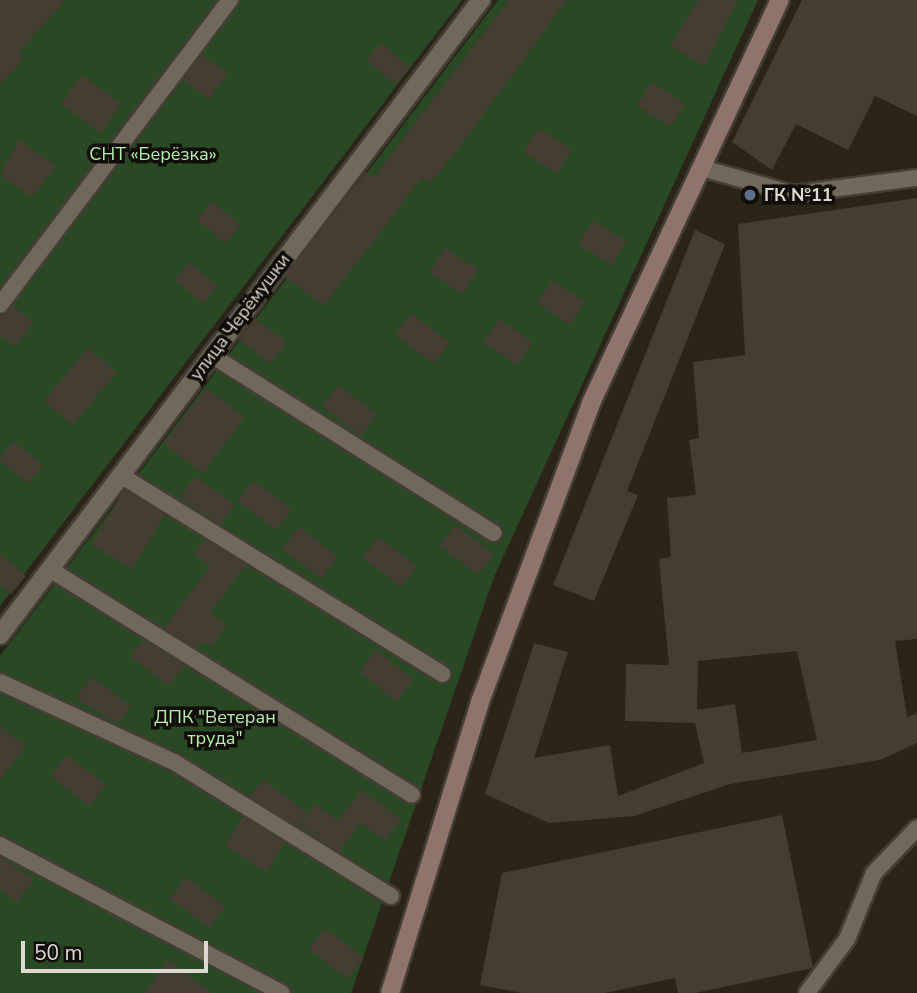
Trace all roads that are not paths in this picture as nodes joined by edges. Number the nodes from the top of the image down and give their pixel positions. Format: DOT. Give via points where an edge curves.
graph roads {
  1 [pos="230,0"];
  2 [pos="481,0"];
  3 [pos="780,0"];
  4 [pos="702,168"];
  5 [pos="917,178"];
  6 [pos="0,305"];
  7 [pos="211,355"];
  8 [pos="125,478"];
  9 [pos="494,533"];
  10 [pos="51,570"];
  11 [pos="0,635"];
  12 [pos="442,674"];
  13 [pos="0,682"];
  14 [pos="412,795"];
  15 [pos="917,828"];
  16 [pos="0,845"];
  17 [pos="391,896"];
  18 [pos="282,993"];
  19 [pos="390,993"];
  20 [pos="807,993"];
  1 -- 6 [label="lane"];
  2 -- 7 [label="street, улица Черёмушки"];
  3 -- 4 [label="street"];
  4 -- 5 [label="lane" via="793,194"];
  4 -- 19 [label="street" via="591,403 529,562"];
  7 -- 8 [label="street, улица Черёмушки"];
  7 -- 9 [label="lane"];
  8 -- 10 [label="street, улица Черёмушки"];
  8 -- 12 [label="lane"];
  10 -- 11 [label="street, улица Черёмушки"];
  10 -- 14 [label="lane"];
  13 -- 17 [label="lane" via="174,762"];
  15 -- 20 [label="lane" via="874,873 847,939"];
  16 -- 18 [label="lane"];
}
